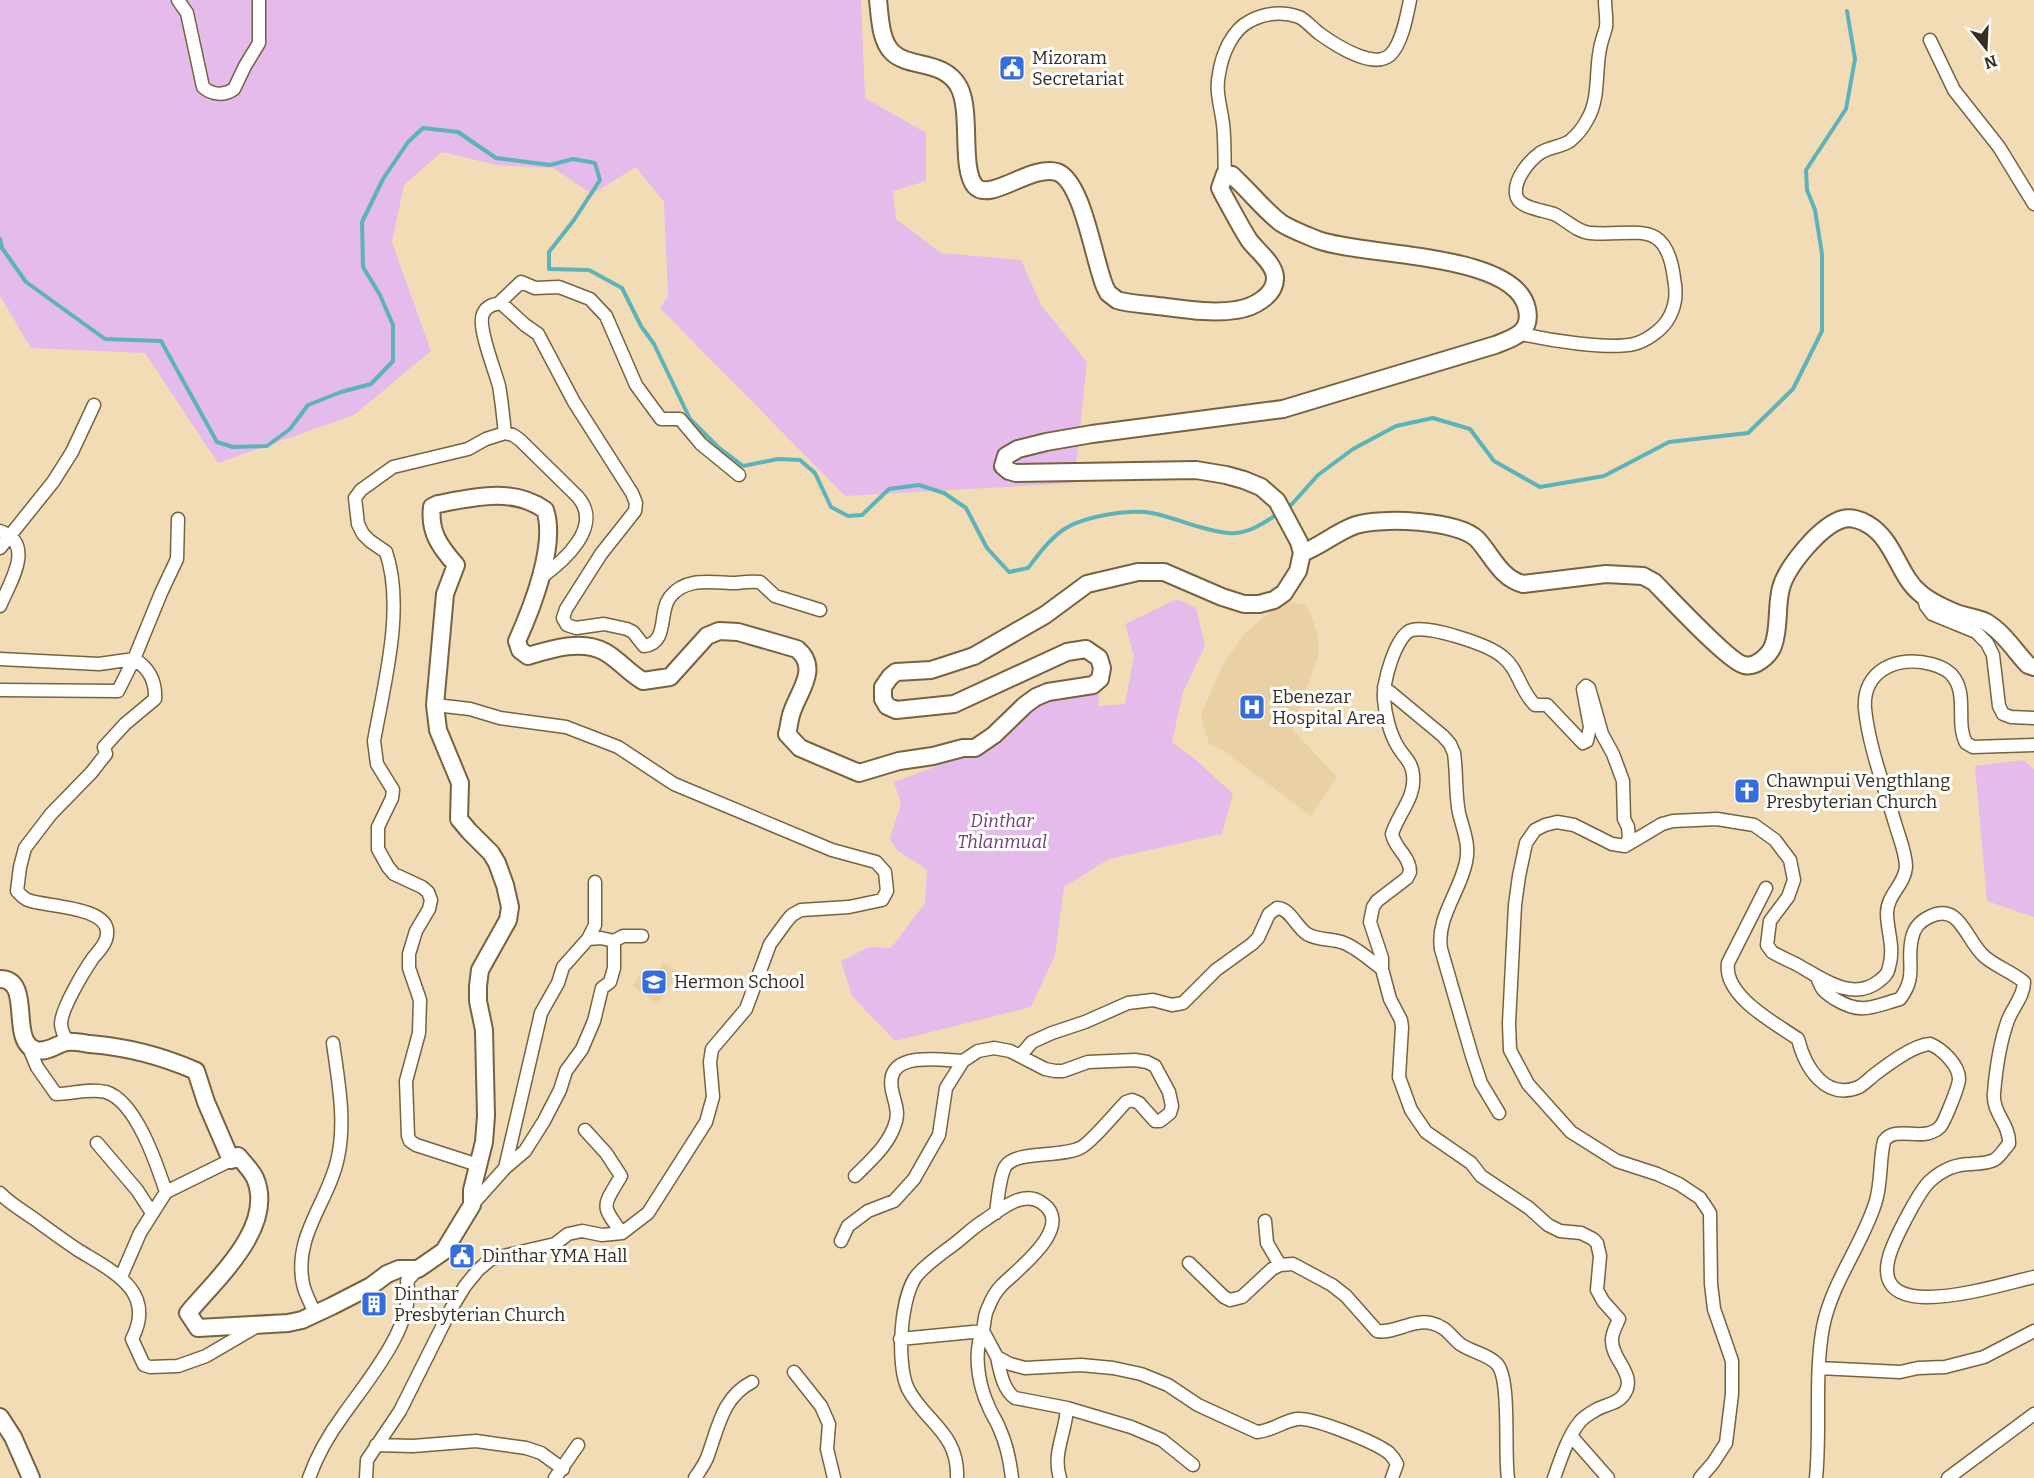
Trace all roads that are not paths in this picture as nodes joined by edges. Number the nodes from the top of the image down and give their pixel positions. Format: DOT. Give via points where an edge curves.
graph roads {
  1 [pos="178,0"];
  2 [pos="259,0"];
  3 [pos="878,0"];
  4 [pos="1410,0"];
  5 [pos="1605,0"];
  6 [pos="1930,40"];
  7 [pos="1225,174"];
  8 [pos="2034,204"];
  9 [pos="498,304"];
  10 [pos="1521,334"];
  11 [pos="94,405"];
  12 [pos="505,433"];
  13 [pos="739,475"];
  14 [pos="178,519"];
  15 [pos="5,533"];
  16 [pos="1300,547"];
  17 [pos="0,548"];
  18 [pos="539,579"];
  19 [pos="1923,596"];
  20 [pos="0,606"];
  21 [pos="820,609"];
  22 [pos="0,659"];
  23 [pos="134,659"];
  24 [pos="2034,667"];
  25 [pos="1384,687"];
  26 [pos="0,690"];
  27 [pos="435,705"];
  28 [pos="2034,718"];
  29 [pos="2034,745"];
  30 [pos="1625,846"];
  31 [pos="595,882"];
  32 [pos="1766,888"];
  33 [pos="642,936"];
  34 [pos="588,939"];
  35 [pos="614,941"];
  36 [pos="1382,969"];
  37 [pos="1817,977"];
  38 [pos="0,979"];
  39 [pos="67,1042"];
  40 [pos="27,1043"];
  41 [pos="333,1043"];
  42 [pos="1020,1056"];
  43 [pos="963,1061"];
  44 [pos="1499,1113"];
  45 [pos="585,1130"];
  46 [pos="97,1143"];
  47 [pos="231,1160"];
  48 [pos="478,1165"];
  49 [pos="505,1168"];
  50 [pos="855,1176"];
  51 [pos="166,1192"];
  52 [pos="0,1193"];
  53 [pos="472,1205"];
  54 [pos="152,1213"];
  55 [pos="996,1213"];
  56 [pos="1265,1221"];
  57 [pos="622,1233"];
  58 [pos="840,1240"];
  59 [pos="1189,1263"];
  60 [pos="1280,1265"];
  61 [pos="418,1269"];
  62 [pos="121,1276"];
  63 [pos="2034,1277"];
  64 [pos="315,1313"];
  65 [pos="260,1325"];
  66 [pos="2034,1330"];
  67 [pos="983,1331"];
  68 [pos="900,1339"];
  69 [pos="998,1357"];
  70 [pos="1819,1368"];
  71 [pos="794,1372"];
  72 [pos="752,1382"];
  73 [pos="1067,1408"];
  74 [pos="2034,1414"];
  75 [pos="0,1417"];
  76 [pos="1572,1437"];
  77 [pos="578,1445"];
  78 [pos="376,1446"];
  79 [pos="1193,1465"];
  80 [pos="559,1473"];
  81 [pos="31,1478"];
  82 [pos="309,1478"];
  83 [pos="366,1478"];
  84 [pos="695,1478"];
  85 [pos="834,1478"];
  86 [pos="957,1478"];
  87 [pos="1012,1478"];
  88 [pos="1060,1478"];
  89 [pos="1392,1478"];
  90 [pos="1508,1478"];
  91 [pos="1554,1478"];
  92 [pos="1608,1478"];
  93 [pos="1700,1478"];
  94 [pos="1816,1478"];
  95 [pos="1948,1478"];
  1 -- 2 [label="street" via="187,13 203,87 214,94 234,89 256,51 261,35"];
  3 -- 7 [label="street" via="883,33 893,53 932,66 954,80 959,88 974,184 987,191 1043,171 1066,177 1083,212 1104,287 1117,300 1193,310 1237,310 1261,300 1269,292 1275,276 1272,267 1250,241 1224,196 1220,188"];
  4 -- 7 [label="street" via="1402,34 1392,54 1383,59 1364,58 1348,51 1300,17 1281,13 1260,15 1233,34 1218,74"];
  5 -- 10 [label="street" via="1606,24 1595,101 1588,118 1568,142 1541,152 1516,183 1515,193 1521,203 1555,215 1587,234 1647,234 1661,241 1671,257 1677,295 1666,322 1647,339 1633,344"];
  6 -- 8 [label="street" via="1954,90 1999,147"];
  7 -- 10 [label="street" via="1232,175 1280,222 1319,240 1352,249 1465,264 1485,271 1518,290 1525,301 1528,321"];
  9 -- 12 [label="street" via="483,312 481,325 498,385"];
  9 -- 13 [label="street" via="521,282 535,288 559,287 590,299 606,316 636,385 661,419 680,418 700,444"];
  9 -- 21 [label="street" via="538,334 636,503 633,515 573,597 563,614 564,622 576,628 604,624 619,627 633,632 644,646 652,644 662,631 664,609 672,594 686,585 702,582 760,582 774,596"];
  10 -- 16 [label="street" via="1283,409 1046,442 1006,456 1004,466 1016,473 1196,470 1226,474 1254,484 1277,501"];
  11 -- 15 [label="street" via="53,482"];
  12 -- 18 [label="street" via="520,440 583,502 586,514 583,532 570,553"];
  12 -- 48 [label="street" via="468,449 393,467 355,498 358,524 369,541 386,552 393,605 374,741 377,764 393,790 378,827 378,849 394,874 422,887 431,900 409,954 409,968 420,1000 419,1033 406,1081 408,1136 416,1145"];
  14 -- 23 [label="street" via="177,560"];
  15 -- 17 [label="street"];
  15 -- 20 [label="street" via="18,546 20,560"];
  16 -- 18 [label="street" via="1293,582 1274,600 1244,604 1164,572 1117,576 1087,584 1045,615 974,656 932,670 896,672 885,682 882,693 887,706 896,710 954,704 1075,650 1094,653 1102,668 1100,679 1093,685 1036,697 975,748 963,747 859,773 800,748 787,734 808,673 804,654 797,649 738,632 719,631 707,636 669,677 643,681 590,646 571,646 528,656 517,641"];
  16 -- 19 [label="street" via="1315,548 1357,525 1397,520 1462,530 1475,537 1492,561 1523,584 1606,574 1642,576 1654,582 1726,653 1745,666 1765,658 1773,646 1781,588 1800,553 1844,518 1870,525"];
  18 -- 27 [label="street" via="550,530 545,510 524,499 498,495 432,507 432,530 456,565 445,594"];
  19 -- 24 [label="street" via="1987,623"];
  19 -- 28 [label="street" via="1932,614 1976,632 1987,643 1993,655 2003,714"];
  22 -- 23 [label="street" via="99,664"];
  23 -- 26 [label="street" via="118,691"];
  23 -- 39 [label="street" via="152,679 154,699 104,747 106,754 25,848 20,867 17,891 27,900 84,911 106,925 108,934 60,1025"];
  25 -- 30 [label="street" via="1400,640 1411,630 1461,639 1502,656 1530,700 1535,705 1548,705 1583,743 1590,727 1583,689 1586,686 1623,781 1629,838"];
  25 -- 36 [label="street" via="1392,732 1407,757 1413,786 1392,834 1410,872 1381,897 1371,914"];
  25 -- 44 [label="street" via="1443,736 1454,753 1459,813 1468,849 1439,937 1481,1083"];
  27 -- 48 [label="street" via="438,730 460,783 459,819 497,863 510,907 508,920 480,970 478,986 487,1095 484,1142"];
  27 -- 57 [label="street" via="566,727 618,747 674,784 832,850 876,862 885,872 887,891 882,900 801,910 786,922 770,944 746,1009 712,1049 713,1097 706,1122 648,1213"];
  29 -- 37 [label="street" via="1973,747 1966,743 1960,692 1956,681 1941,667 1910,661 1895,663 1876,674 1868,686 1868,727 1906,868 1888,904 1892,942 1889,968 1886,976 1864,989 1849,990"];
  30 -- 37 [label="street" via="1673,821 1716,819 1754,825 1775,840 1790,860 1794,880 1788,897 1770,921 1767,945 1772,952"];
  30 -- 93 [label="street" via="1557,822 1536,830 1526,843 1515,905 1510,1050 1533,1090 1571,1132 1617,1161 1679,1184 1708,1208 1714,1309 1732,1361 1732,1394 1726,1443"];
  31 -- 34 [label="street" via="595,925"];
  32 -- 70 [label="street" via="1728,963 1728,976 1746,1003 1798,1039 1802,1056 1820,1081 1838,1089 1859,1086 1908,1053 1930,1044 1943,1052 1959,1079 1941,1127 1919,1135 1894,1133 1884,1141 1875,1206 1828,1305"];
  33 -- 35 [label="street" via="623,936"];
  34 -- 35 [label="street"];
  34 -- 49 [label="street" via="562,968 541,1013"];
  35 -- 49 [label="street" via="614,968 609,982 602,987 582,1049 566,1071 560,1090 525,1151"];
  36 -- 42 [label="street" via="1343,942 1311,936 1300,929 1289,913 1277,908 1269,914 1258,938 1216,970 1183,1003 1128,1003 1032,1042"];
  36 -- 76 [label="street" via="1402,1027 1399,1077 1411,1110 1426,1132 1548,1225 1560,1231 1581,1233 1597,1243 1597,1290 1618,1319 1611,1340 1628,1386 1619,1401 1604,1405 1579,1422"];
  37 -- 63 [label="street" via="1822,991 1847,1007 1862,1009 1900,999 1908,988 1914,931 1928,918 1944,914 1959,921 1984,957 2024,982 2024,991 2008,1020 1994,1091 1994,1104 2007,1127 2009,1144 1996,1160 1954,1166 1928,1183 1899,1233 1886,1268 1888,1279 1900,1293 1930,1298 1976,1292"];
  38 -- 40 [label="street" via="14,985"];
  39 -- 40 [label="street" via="35,1050"];
  39 -- 47 [label="street" via="139,1051 196,1071"];
  40 -- 51 [label="street" via="37,1067 56,1094 89,1090 122,1101 154,1157"];
  41 -- 64 [label="street" via="341,1108 338,1158 306,1234 301,1263 303,1285"];
  42 -- 43 [label="street" via="994,1048 978,1051"];
  42 -- 55 [label="street" via="1055,1071 1088,1062 1147,1062 1155,1066 1172,1106 1165,1118 1155,1121 1139,1102 1126,1102 1083,1147 1061,1154 1015,1159 1004,1170"];
  43 -- 50 [label="street" via="908,1061 897,1066 891,1089 897,1119 891,1135"];
  43 -- 58 [label="street" via="946,1088 939,1135 914,1179 894,1201 868,1211 848,1226"];
  45 -- 57 [label="street" via="621,1176 606,1202 606,1212"];
  46 -- 54 [label="street"];
  47 -- 51 [label="street"];
  47 -- 65 [label="street" via="238,1156 254,1177 259,1205 256,1220 246,1244 188,1313 198,1328"];
  48 -- 53 [label="street"];
  49 -- 53 [label="street"];
  51 -- 54 [label="street"];
  52 -- 62 [label="street"];
  53 -- 61 [label="street" via="444,1251"];
  54 -- 62 [label="street"];
  55 -- 67 [label="street" via="1014,1202 1036,1200 1049,1210 1052,1228 1036,1252 1000,1287 987,1308"];
  55 -- 68 [label="street" via="917,1275 904,1311"];
  56 -- 60 [label="street" via="1267,1243"];
  57 -- 78 [label="street" via="568,1234 555,1244 491,1259 478,1270 451,1309 400,1411"];
  59 -- 60 [label="street" via="1230,1300 1242,1297"];
  60 -- 90 [label="street" via="1293,1264 1332,1285 1377,1331 1430,1323 1496,1362 1504,1381"];
  61 -- 64 [label="street" via="399,1269 387,1274"];
  61 -- 82 [label="street" via="407,1281 409,1300 401,1324 369,1381 329,1436"];
  62 -- 65 [label="street" via="140,1313 139,1327 132,1339 144,1365 178,1366 206,1356"];
  64 -- 65 [label="street" via="302,1320"];
  66 -- 70 [label="street" via="1984,1357 1945,1367 1900,1372"];
  67 -- 68 [label="street"];
  67 -- 69 [label="street"];
  67 -- 87 [label="street" via="979,1371 987,1405 1010,1459"];
  68 -- 86 [label="street" via="903,1374 909,1390 946,1436 954,1452"];
  69 -- 73 [label="street" via="1001,1377 1010,1395"];
  69 -- 89 [label="street" via="1024,1368 1081,1365 1142,1374 1257,1432 1297,1419 1347,1432 1390,1454 1397,1464"];
  70 -- 94 [label="street"];
  71 -- 85 [label="street" via="829,1424 827,1449"];
  72 -- 84 [label="street" via="731,1398"];
  73 -- 79 [label="street" via="1162,1440"];
  73 -- 88 [label="street" via="1060,1440"];
  74 -- 95 [label="street"];
  75 -- 81 [label="street"];
  76 -- 91 [label="street"];
  76 -- 92 [label="street"];
  77 -- 80 [label="street"];
  78 -- 80 [label="street" via="476,1441 526,1448 542,1453"];
  78 -- 83 [label="street" via="367,1460"];
}
